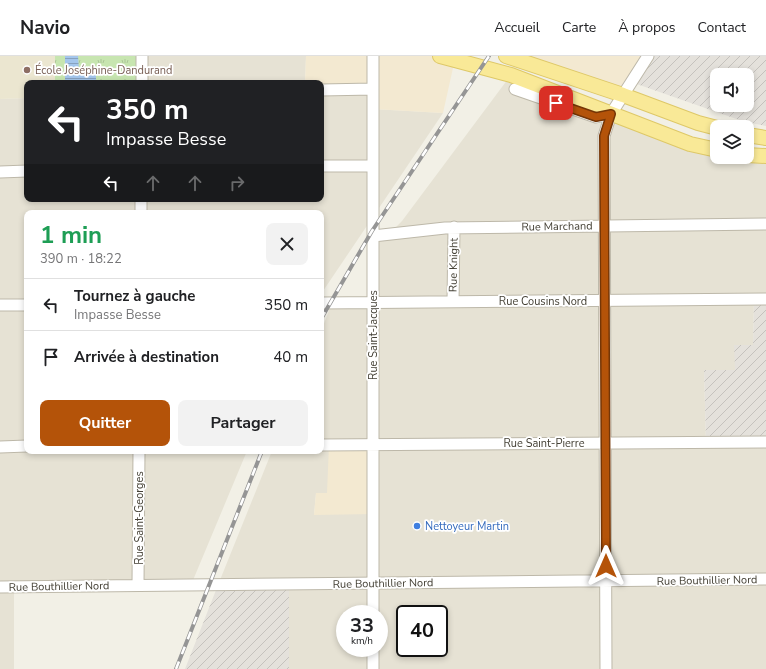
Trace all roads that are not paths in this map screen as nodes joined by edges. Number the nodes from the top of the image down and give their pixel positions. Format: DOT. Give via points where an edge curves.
graph roads {
  1 [pos="142,56"];
  2 [pos="373,56"];
  3 [pos="440,56"];
  4 [pos="506,56"];
  5 [pos="648,56"];
  6 [pos="142,80"];
  7 [pos="373,89"];
  8 [pos="515,89"];
  9 [pos="324,90"];
  10 [pos="623,95"];
  11 [pos="611,114"];
  12 [pos="698,123"];
  13 [pos="710,126"];
  14 [pos="661,133"];
  15 [pos="754,136"];
  16 [pos="766,138"];
  17 [pos="710,148"];
  18 [pos="754,155"];
  19 [pos="766,156"];
  20 [pos="324,166"];
  21 [pos="373,166"];
  22 [pos="24,171"];
  23 [pos="0,172"];
  24 [pos="766,224"];
  25 [pos="605,226"];
  26 [pos="454,227"];
  27 [pos="373,236"];
  28 [pos="766,299"];
  29 [pos="605,300"];
  30 [pos="373,302"];
  31 [pos="453,302"];
  32 [pos="324,303"];
  33 [pos="0,305"];
  34 [pos="24,305"];
  35 [pos="766,442"];
  36 [pos="606,443"];
  37 [pos="373,444"];
  38 [pos="324,445"];
  39 [pos="0,446"];
  40 [pos="24,446"];
  41 [pos="139,454"];
  42 [pos="766,579"];
  43 [pos="606,581"];
  44 [pos="373,583"];
  45 [pos="138,586"];
  46 [pos="0,587"];
  47 [pos="373,605"];
  48 [pos="373,657"];
  49 [pos="374,669"];
  50 [pos="606,669"];
  1 -- 6 [label="street"];
  2 -- 7 [label="street, Rue Saint-Jacques"];
  3 -- 11 [label="main road" via="511,75"];
  4 -- 10 [label="main road"];
  5 -- 10 [label="street"];
  7 -- 9 [label="street"];
  7 -- 21 [label="street, Rue Saint-Jacques"];
  8 -- 11 [label="street" via="596,117"];
  10 -- 11 [label="street"];
  10 -- 12 [label="main road"];
  11 -- 14 [label="main road"];
  11 -- 25 [label="street" via="604,136"];
  12 -- 13 [label="main road"];
  12 -- 14 [label="main road" via="671,120"];
  14 -- 17 [label="main road"];
  15 -- 16 [label="main road"];
  18 -- 19 [label="main road"];
  20 -- 21 [label="street"];
  21 -- 27 [label="street, Rue Saint-Jacques"];
  22 -- 23 [label="street"];
  24 -- 25 [label="street, Rue Marchand"];
  25 -- 26 [label="street, Rue Marchand"];
  25 -- 29 [label="street"];
  26 -- 27 [label="street, Rue Marchand"];
  26 -- 31 [label="street, Rue Knight"];
  27 -- 30 [label="street, Rue Saint-Jacques"];
  28 -- 29 [label="street, Rue Cousins Nord"];
  29 -- 31 [label="street, Rue Cousins Nord"];
  29 -- 36 [label="street"];
  30 -- 31 [label="street, Rue Cousins Nord"];
  30 -- 32 [label="street, Rue Cousins Nord"];
  30 -- 37 [label="street, Rue Saint-Jacques"];
  33 -- 34 [label="street"];
  35 -- 36 [label="street, Rue Saint-Pierre"];
  36 -- 37 [label="street, Rue Saint-Pierre"];
  36 -- 43 [label="street"];
  37 -- 38 [label="street, Rue Saint-Pierre"];
  37 -- 44 [label="street, Rue Saint-Jacques"];
  39 -- 40 [label="street"];
  41 -- 45 [label="street, Rue Saint-Georges"];
  42 -- 43 [label="street, Rue Bouthillier Nord"];
  43 -- 44 [label="street, Rue Bouthillier Nord"];
  43 -- 50 [label="street"];
  44 -- 45 [label="street, Rue Bouthillier Nord"];
  44 -- 47 [label="street, Rue Saint-Jacques"];
  45 -- 46 [label="street, Rue Bouthillier Nord"];
  48 -- 49 [label="street"];
}
